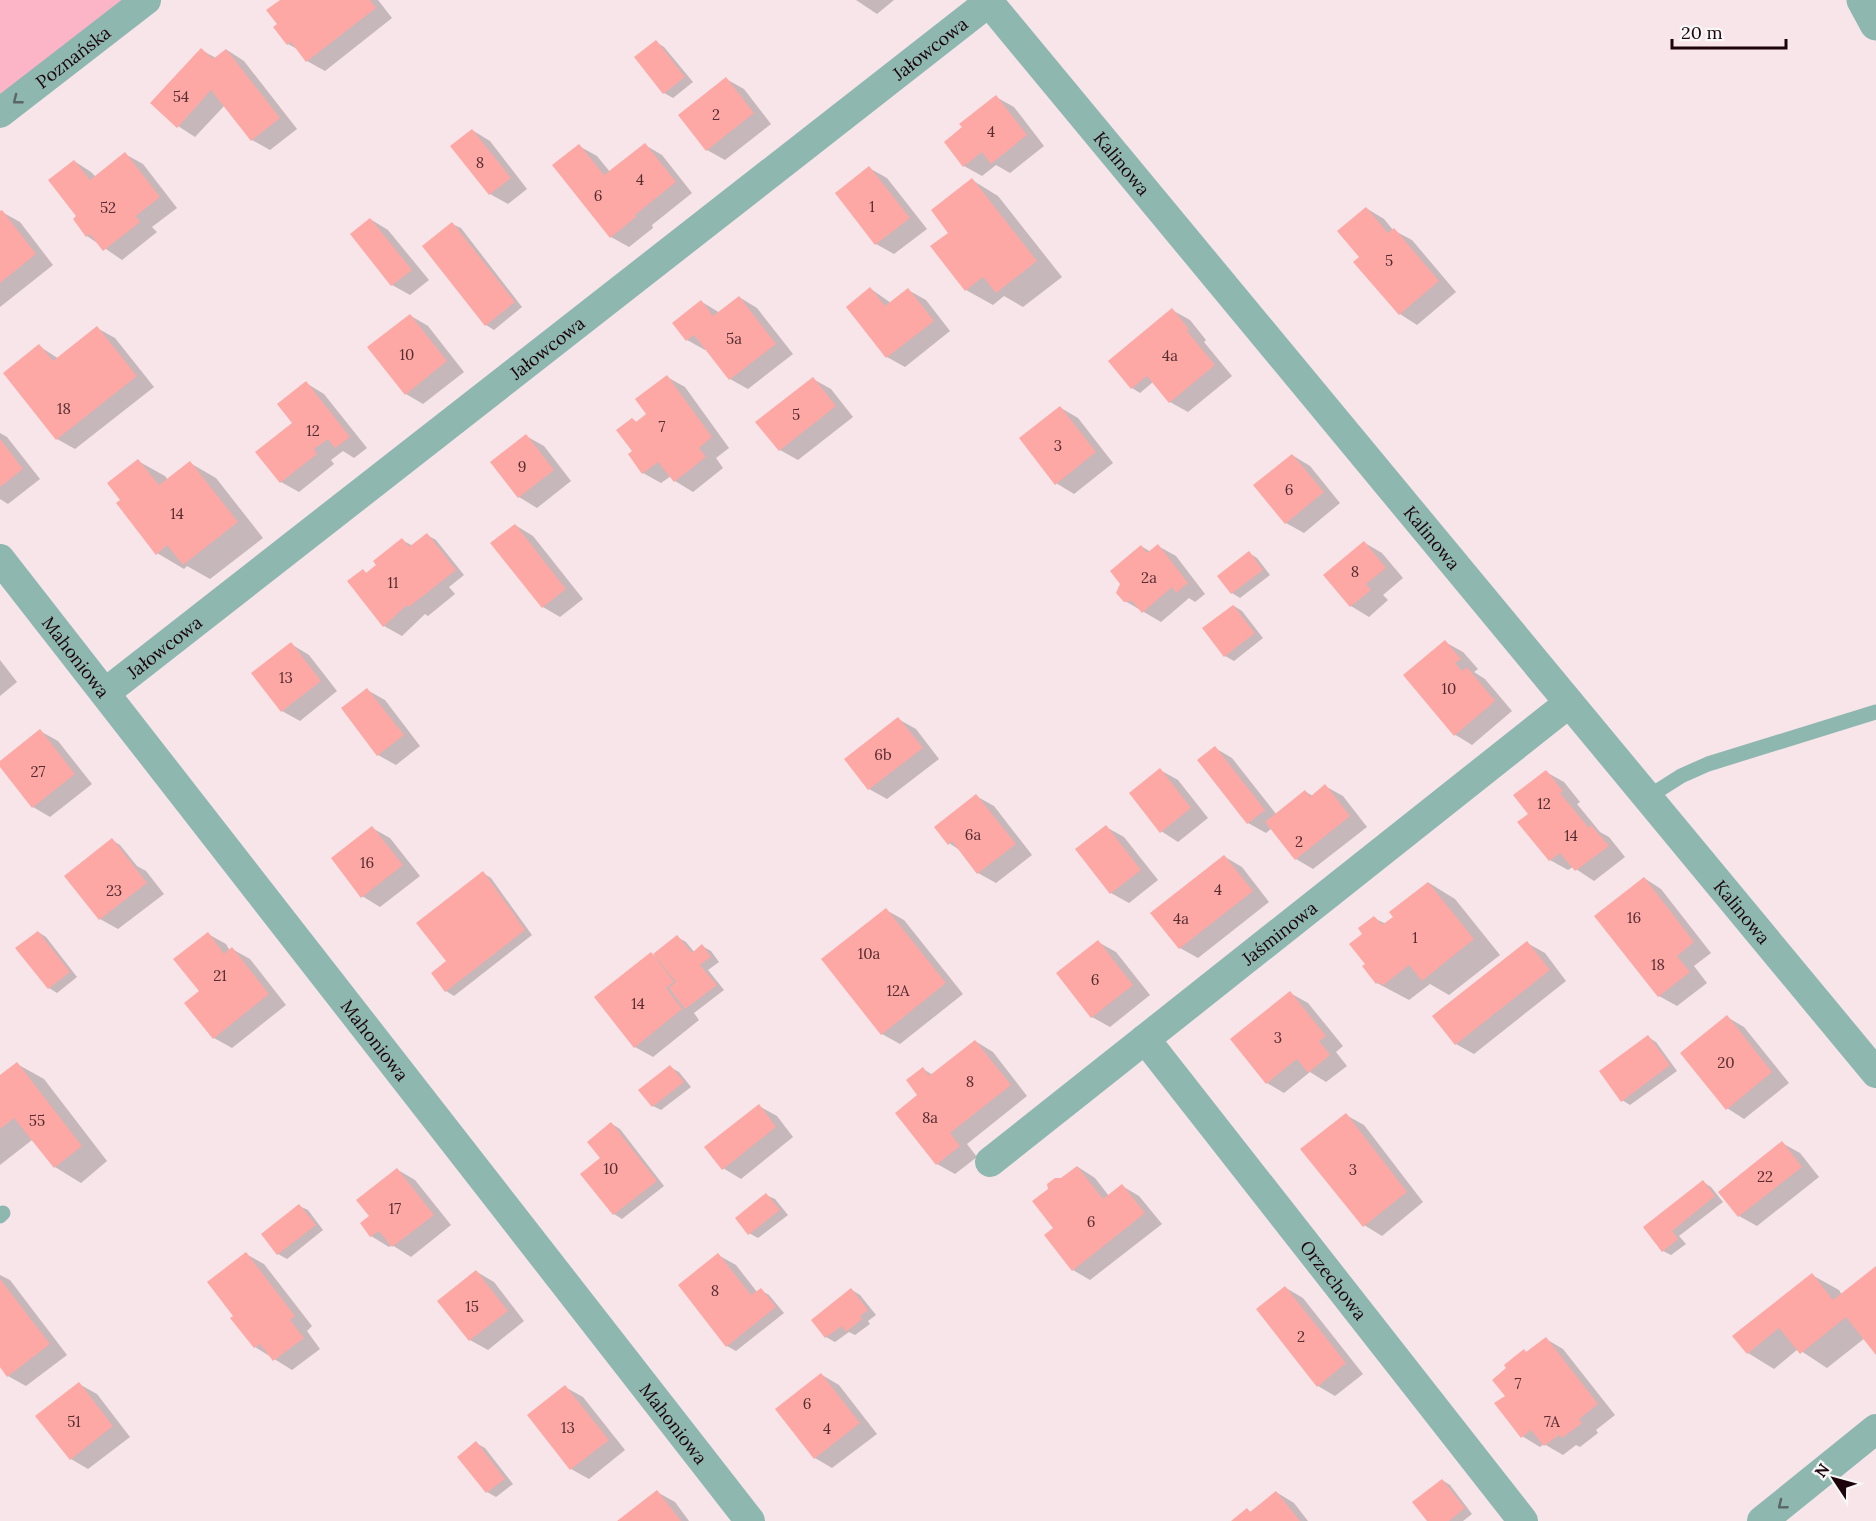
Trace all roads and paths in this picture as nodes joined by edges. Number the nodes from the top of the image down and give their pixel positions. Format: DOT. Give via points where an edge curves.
graph roads {
  1 [pos="146,0"];
  2 [pos="1863,0"];
  3 [pos="988,1"];
  4 [pos="1876,24"];
  5 [pos="0,114"];
  6 [pos="0,559"];
  7 [pos="105,693"];
  8 [pos="1569,703"];
  9 [pos="1876,712"];
  10 [pos="1648,797"];
  11 [pos="1145,1039"];
  12 [pos="1876,1074"];
  13 [pos="990,1162"];
  14 [pos="1876,1429"];
  15 [pos="750,1521"];
  16 [pos="1523,1521"];
  17 [pos="1762,1521"];
  1 -- 5 [label="street, Poznańska, one-way"];
  2 -- 4 [label="street"];
  3 -- 7 [label="street, Jałowcowa"];
  3 -- 8 [label="street, Kalinowa"];
  6 -- 7 [label="street, Mahoniowa"];
  7 -- 15 [label="street, Mahoniowa"];
  8 -- 10 [label="street, Kalinowa"];
  8 -- 11 [label="street, Jaśminowa"];
  9 -- 10 [label="lane" via="1708,764"];
  10 -- 12 [label="street, Kalinowa"];
  11 -- 13 [label="street, Jaśminowa"];
  11 -- 16 [label="street, Orzechowa"];
  14 -- 17 [label="street, one-way"];
}
